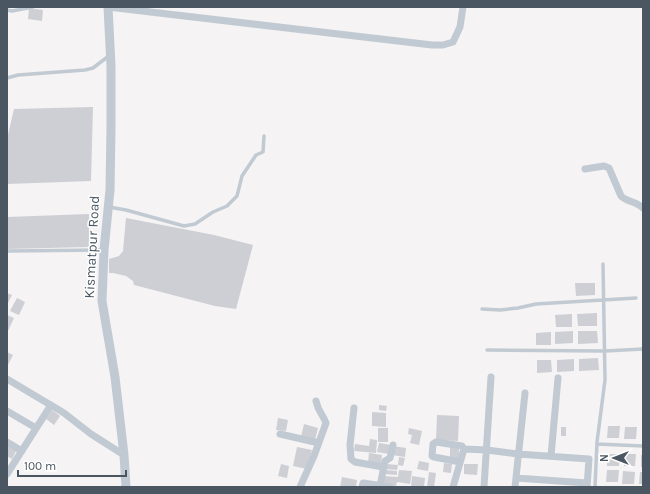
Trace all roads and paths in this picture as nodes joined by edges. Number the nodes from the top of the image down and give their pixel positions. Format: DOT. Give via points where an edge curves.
graph roads {
  1 [pos="33,7"];
  2 [pos="108,7"];
  3 [pos="462,7"];
  4 [pos="7,10"];
  5 [pos="111,54"];
  6 [pos="7,78"];
  7 [pos="264,136"];
  8 [pos="585,169"];
  9 [pos="108,207"];
  10 [pos="643,208"];
  11 [pos="104,250"];
  12 [pos="8,251"];
  13 [pos="603,264"];
  14 [pos="636,298"];
  15 [pos="604,299"];
  16 [pos="482,309"];
  17 [pos="643,349"];
  18 [pos="487,350"];
  19 [pos="604,351"];
  20 [pos="491,377"];
  21 [pos="558,378"];
  22 [pos="7,379"];
  23 [pos="525,393"];
  24 [pos="316,401"];
  25 [pos="51,405"];
  26 [pos="354,408"];
  27 [pos="7,411"];
  28 [pos="36,428"];
  29 [pos="280,434"];
  30 [pos="7,442"];
  31 [pos="319,443"];
  32 [pos="597,444"];
  33 [pos="393,445"];
  34 [pos="643,446"];
  35 [pos="464,449"];
  36 [pos="487,450"];
  37 [pos="22,451"];
  38 [pos="124,454"];
  39 [pos="518,454"];
  40 [pos="551,456"];
  41 [pos="460,462"];
  42 [pos="383,467"];
  43 [pos="7,474"];
  44 [pos="516,478"];
  45 [pos="587,485"];
  46 [pos="380,486"];
  47 [pos="126,487"];
  48 [pos="300,487"];
  49 [pos="362,487"];
  50 [pos="390,487"];
  51 [pos="453,487"];
  52 [pos="484,487"];
  53 [pos="515,487"];
  54 [pos="595,487"];
  1 -- 4 [label="lane"];
  2 -- 3 [label="street" via="432,46 453,42 460,27"];
  2 -- 5 [label="street, Kismatpur Road"];
  5 -- 6 [label="lane" via="93,68 85,70"];
  5 -- 9 [label="street, Kismatpur Road"];
  7 -- 9 [label="lane" via="263,152 256,155 242,176 237,196 227,206 196,224 184,226"];
  8 -- 10 [label="street" via="604,166 609,168 624,200 633,201"];
  9 -- 11 [label="street, Kismatpur Road"];
  11 -- 12 [label="lane"];
  11 -- 38 [label="street, Kismatpur Road" via="102,302"];
  13 -- 15 [label="lane"];
  14 -- 15 [label="lane"];
  15 -- 16 [label="lane" via="536,304 500,310"];
  15 -- 19 [label="lane"];
  17 -- 19 [label="lane"];
  18 -- 19 [label="lane"];
  19 -- 32 [label="lane" via="605,380"];
  20 -- 36 [label="street"];
  21 -- 40 [label="street"];
  22 -- 25 [label="street"];
  23 -- 39 [label="street"];
  24 -- 31 [label="street" via="317,409 326,423"];
  25 -- 28 [label="street"];
  25 -- 38 [label="street"];
  26 -- 42 [label="street" via="351,459"];
  27 -- 28 [label="street"];
  28 -- 37 [label="street"];
  29 -- 31 [label="street"];
  30 -- 37 [label="street"];
  31 -- 48 [label="street"];
  32 -- 34 [label="lane"];
  32 -- 54 [label="lane"];
  33 -- 42 [label="street" via="390,458 385,461"];
  35 -- 36 [label="street"];
  35 -- 41 [label="street"];
  35 -- 41 [label="street" via="462,446 436,442 433,444 432,456"];
  36 -- 39 [label="street"];
  36 -- 52 [label="street"];
  37 -- 43 [label="street"];
  38 -- 47 [label="street, Kismatpur Road"];
  39 -- 40 [label="street"];
  39 -- 44 [label="street"];
  40 -- 45 [label="street" via="589,459"];
  41 -- 51 [label="street"];
  42 -- 46 [label="street"];
  44 -- 45 [label="street"];
  44 -- 53 [label="street"];
  46 -- 49 [label="street" via="363,483"];
  46 -- 50 [label="street"];
}
